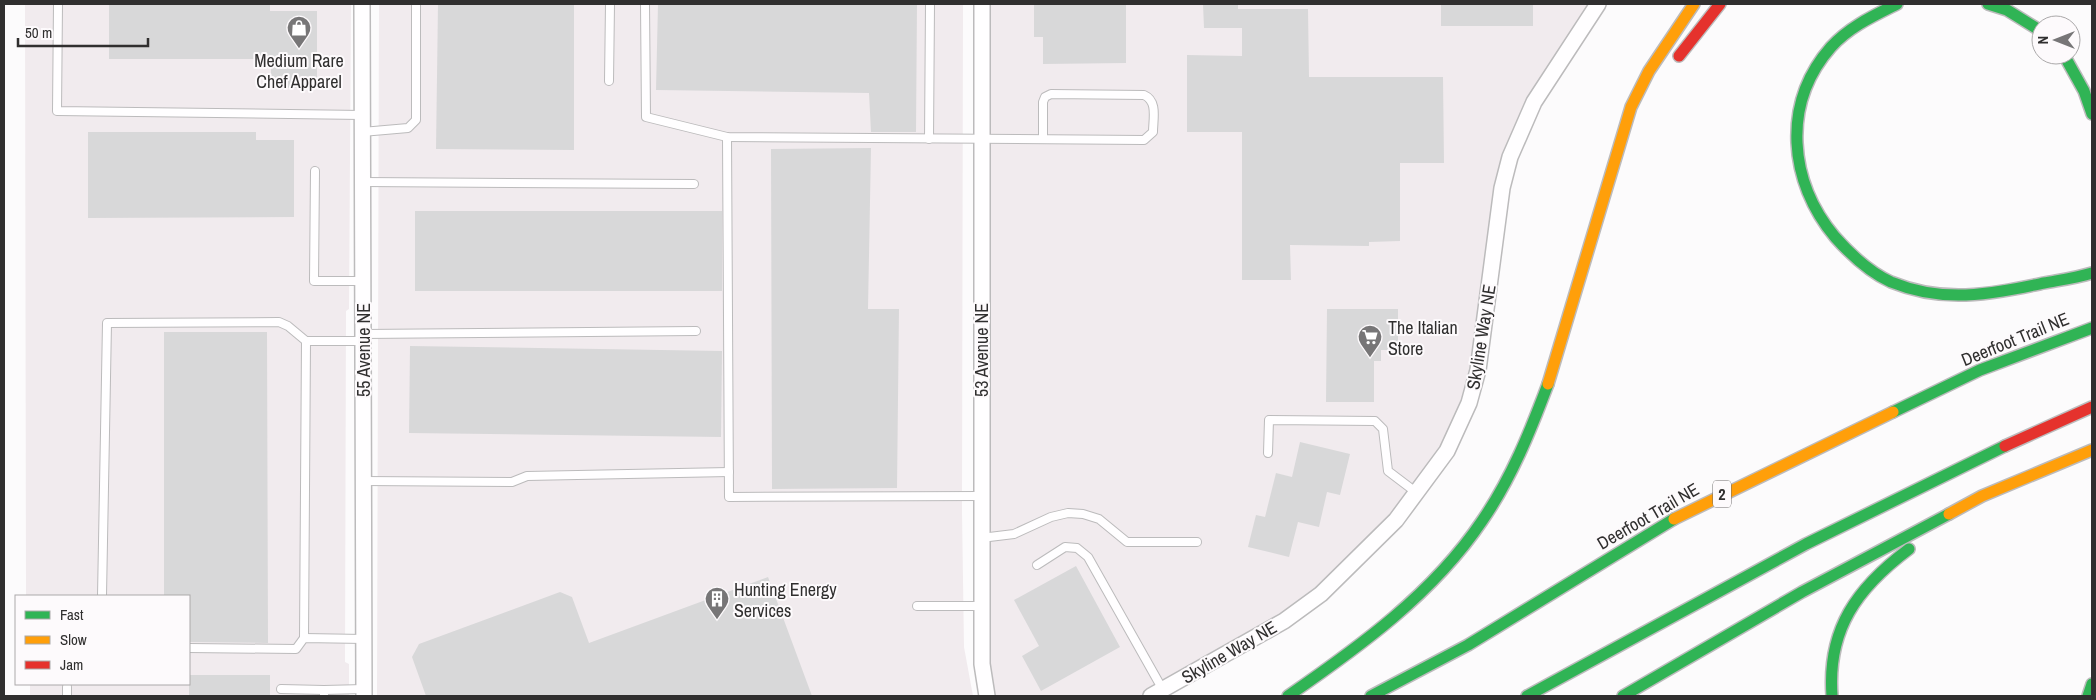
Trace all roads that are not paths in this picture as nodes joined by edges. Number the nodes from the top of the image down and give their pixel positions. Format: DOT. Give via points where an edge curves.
graph roads {
  1 [pos="58,4"];
  2 [pos="362,4"];
  3 [pos="416,4"];
  4 [pos="610,4"];
  5 [pos="645,4"];
  6 [pos="930,4"];
  7 [pos="982,4"];
  8 [pos="1598,4"];
  9 [pos="1694,4"];
  10 [pos="1720,4"];
  11 [pos="1897,4"];
  12 [pos="1988,4"];
  13 [pos="2031,25"];
  14 [pos="2070,65"];
  15 [pos="1672,66"];
  16 [pos="609,81"];
  17 [pos="1646,104"];
  18 [pos="2092,114"];
  19 [pos="362,115"];
  20 [pos="362,132"];
  21 [pos="727,137"];
  22 [pos="929,139"];
  23 [pos="982,139"];
  24 [pos="1043,139"];
  25 [pos="1618,152"];
  26 [pos="315,171"];
  27 [pos="362,182"];
  28 [pos="694,184"];
  29 [pos="2092,272"];
  30 [pos="363,281"];
  31 [pos="2092,328"];
  32 [pos="696,331"];
  33 [pos="363,337"];
  34 [pos="306,341"];
  35 [pos="2092,407"];
  36 [pos="2092,450"];
  37 [pos="1268,453"];
  38 [pos="729,472"];
  39 [pos="363,481"];
  40 [pos="1417,493"];
  41 [pos="981,496"];
  42 [pos="1982,496"];
  43 [pos="981,538"];
  44 [pos="1197,542"];
  45 [pos="1037,564"];
  46 [pos="102,595"];
  47 [pos="918,606"];
  48 [pos="981,606"];
  49 [pos="304,638"];
  50 [pos="364,639"];
  51 [pos="190,648"];
  52 [pos="2092,684"];
  53 [pos="67,687"];
  54 [pos="280,689"];
  55 [pos="324,693"];
  56 [pos="364,693"];
  57 [pos="1157,693"];
  58 [pos="67,696"];
  59 [pos="987,696"];
  60 [pos="1288,696"];
  61 [pos="1371,696"];
  62 [pos="1527,696"];
  63 [pos="1623,696"];
  64 [pos="1832,696"];
  65 [pos="2088,696"];
  1 -- 19 [label="lane" via="57,111"];
  2 -- 19 [label="street, 55 Avenue NE"];
  3 -- 20 [label="lane" via="416,120 408,128"];
  4 -- 16 [label="lane"];
  5 -- 21 [label="lane" via="646,117"];
  6 -- 22 [label="lane"];
  7 -- 23 [label="street, 53 Avenue NE"];
  8 -- 40 [label="street, Skyline Way NE" via="1534,102 1510,158 1502,188 1479,363 1470,399 1447,451"];
  9 -- 25 [label="highway" via="1636,95"];
  10 -- 15 [label="highway"];
  11 -- 29 [label="highway" via="1874,13 1845,33 1824,56 1801,99 1796,130 1798,172 1818,217 1834,239 1874,272 1892,282 1951,294 1981,296"];
  12 -- 13 [label="highway" via="2007,10"];
  14 -- 18 [label="highway"];
  17 -- 25 [label="highway"];
  19 -- 20 [label="street, 55 Avenue NE"];
  20 -- 27 [label="street, 55 Avenue NE"];
  21 -- 22 [label="lane"];
  21 -- 38 [label="lane"];
  22 -- 23 [label="lane"];
  23 -- 24 [label="lane"];
  23 -- 41 [label="street, 53 Avenue NE"];
  24 -- 24 [label="lane" via="1144,140 1153,132 1153,102 1144,95 1051,94 1043,102"];
  25 -- 60 [label="highway" via="1563,337 1526,442 1500,492 1470,538 1432,581 1375,635"];
  26 -- 30 [label="lane" via="314,281"];
  27 -- 28 [label="lane"];
  27 -- 30 [label="street, 55 Avenue NE"];
  30 -- 33 [label="street, 55 Avenue NE"];
  31 -- 61 [label="highway, Deerfoot Trail NE / 2" via="1980,370 1683,513 1468,645"];
  32 -- 33 [label="lane"];
  33 -- 34 [label="lane"];
  33 -- 39 [label="street, 55 Avenue NE"];
  34 -- 46 [label="lane" via="279,322 107,324"];
  34 -- 49 [label="lane"];
  35 -- 62 [label="highway" via="1997,449 1817,538"];
  36 -- 42 [label="highway"];
  37 -- 40 [label="lane" via="1269,420 1375,421 1384,429 1388,471"];
  38 -- 39 [label="lane" via="527,476 512,482"];
  38 -- 41 [label="lane" via="729,497"];
  39 -- 50 [label="street, 55 Avenue NE"];
  40 -- 57 [label="street, Skyline Way NE" via="1356,561 1305,606"];
  41 -- 43 [label="street, 53 Avenue NE"];
  42 -- 63 [label="highway" via="1802,592"];
  42 -- 64 [label="highway" via="1894,559 1854,601 1842,624 1832,661"];
  43 -- 44 [label="lane" via="1014,534 1068,513 1099,519 1127,542"];
  43 -- 48 [label="street, 53 Avenue NE"];
  45 -- 57 [label="lane" via="1065,547 1077,548 1088,557"];
  47 -- 48 [label="lane"];
  48 -- 59 [label="street, 53 Avenue NE" via="982,664"];
  49 -- 50 [label="lane"];
  49 -- 51 [label="lane" via="296,649"];
  50 -- 56 [label="street, 55 Avenue NE"];
  52 -- 65 [label="highway"];
  53 -- 58 [label="lane"];
  54 -- 55 [label="lane"];
  55 -- 56 [label="lane"];
}
